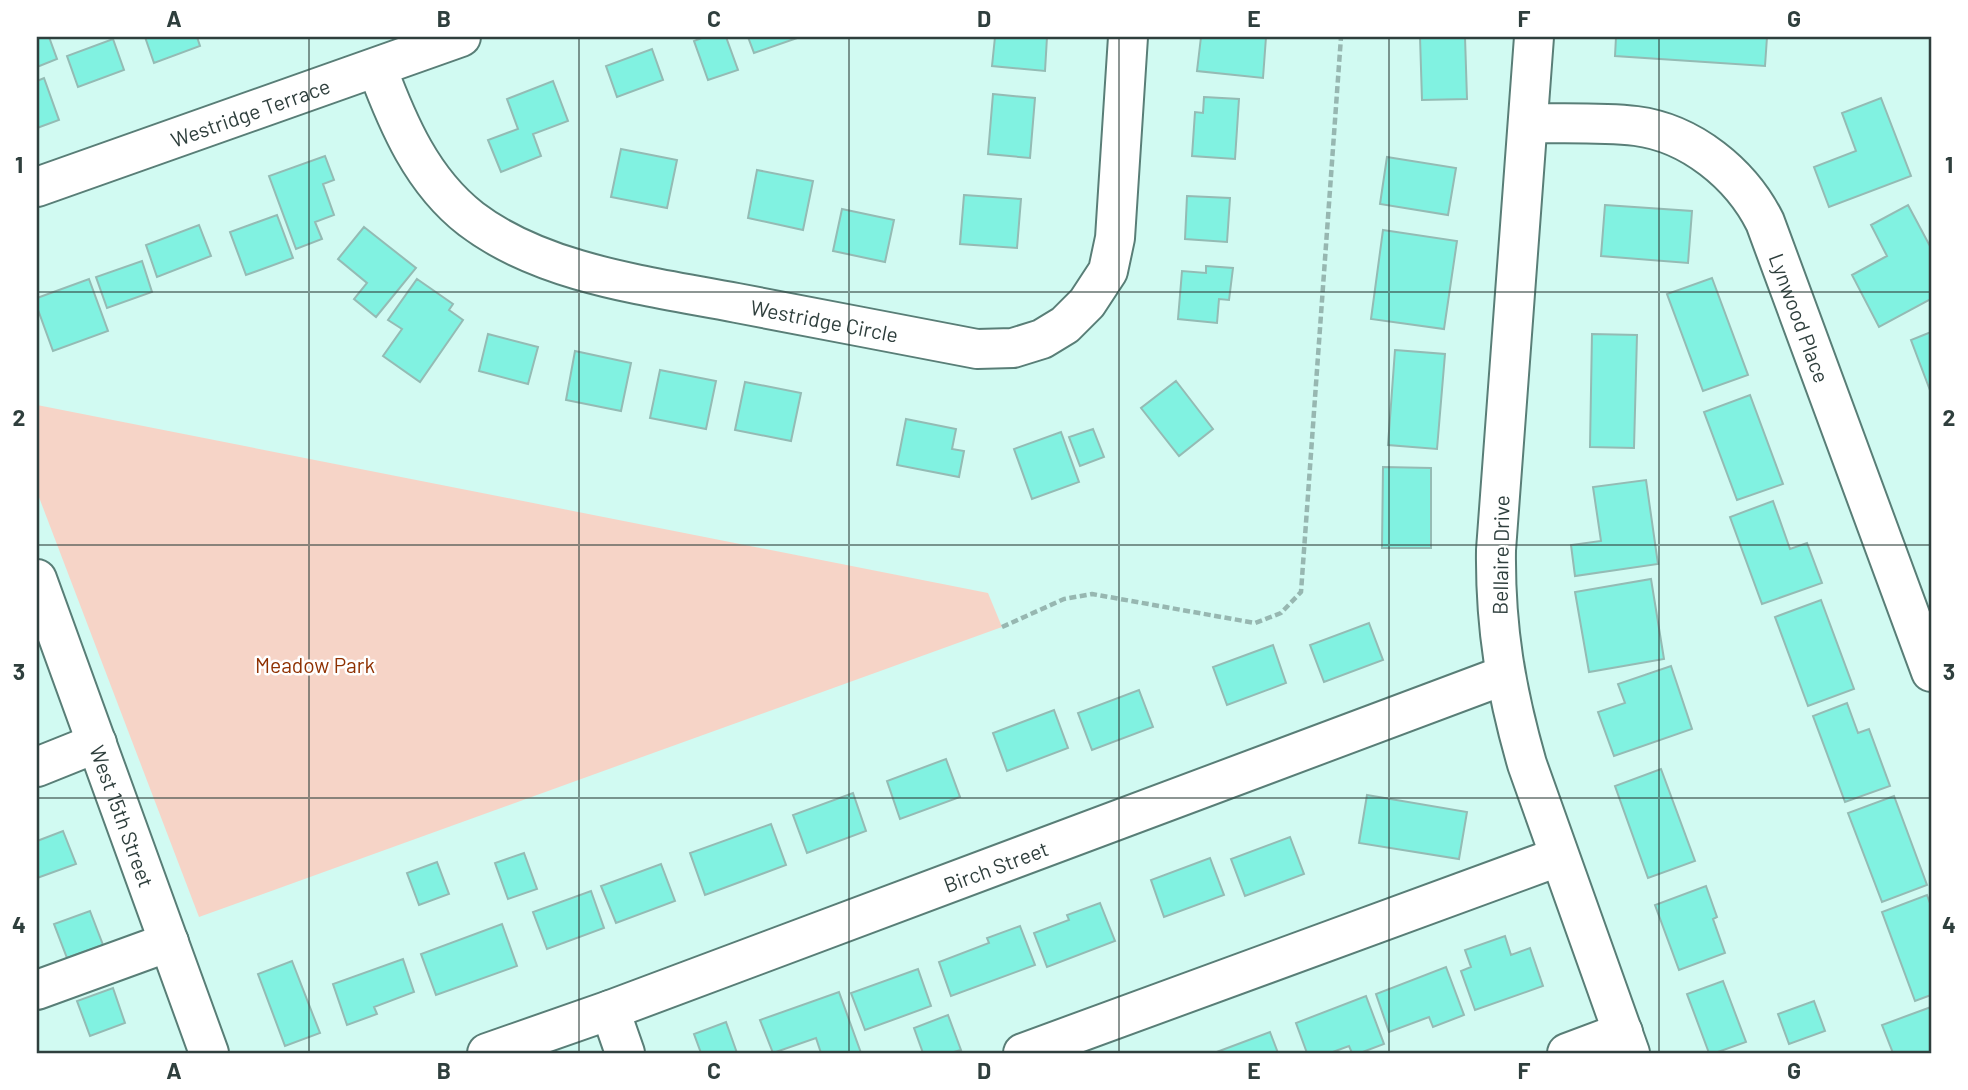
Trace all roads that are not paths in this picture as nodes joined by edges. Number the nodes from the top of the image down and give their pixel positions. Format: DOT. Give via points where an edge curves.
graph roads {
  1 [pos="461,37"];
  2 [pos="1128,37"];
  3 [pos="1534,37"];
  4 [pos="377,68"];
  5 [pos="1529,122"];
  6 [pos="37,187"];
  7 [pos="37,579"];
  8 [pos="1931,672"];
  9 [pos="1505,674"];
  10 [pos="97,743"];
  11 [pos="37,766"];
  12 [pos="1558,857"];
  13 [pos="169,942"];
  14 [pos="37,990"];
  15 [pos="610,1010"];
  16 [pos="1626,1043"];
  17 [pos="209,1053"];
  18 [pos="486,1053"];
  19 [pos="625,1053"];
  20 [pos="1023,1053"];
  21 [pos="1567,1053"];
  1 -- 4 [label="street, Westridge Terrace"];
  2 -- 4 [label="street, Westridge Circle" via="1115,238 1108,271 1087,303 1065,325 1013,348 977,349 647,285 535,255 500,239 443,192 398,122"];
  3 -- 5 [label="street, Bellaire Drive"];
  4 -- 6 [label="street, Westridge Terrace"];
  5 -- 8 [label="street, Lynwood Place" via="1637,127 1677,138 1736,178 1754,200"];
  5 -- 9 [label="street, Bellaire Drive" via="1496,550 1495,600"];
  7 -- 10 [label="street, West 15th Street"];
  9 -- 12 [label="street, Bellaire Drive" via="1513,716"];
  9 -- 15 [label="street, Birch Street"];
  10 -- 11 [label="street"];
  10 -- 13 [label="street, West 15th Street"];
  12 -- 16 [label="street, Bellaire Drive"];
  12 -- 20 [label="street"];
  13 -- 14 [label="street"];
  13 -- 17 [label="street, West 15th Street"];
  15 -- 18 [label="street, Birch Street"];
  15 -- 19 [label="street"];
  16 -- 21 [label="street"];
}
